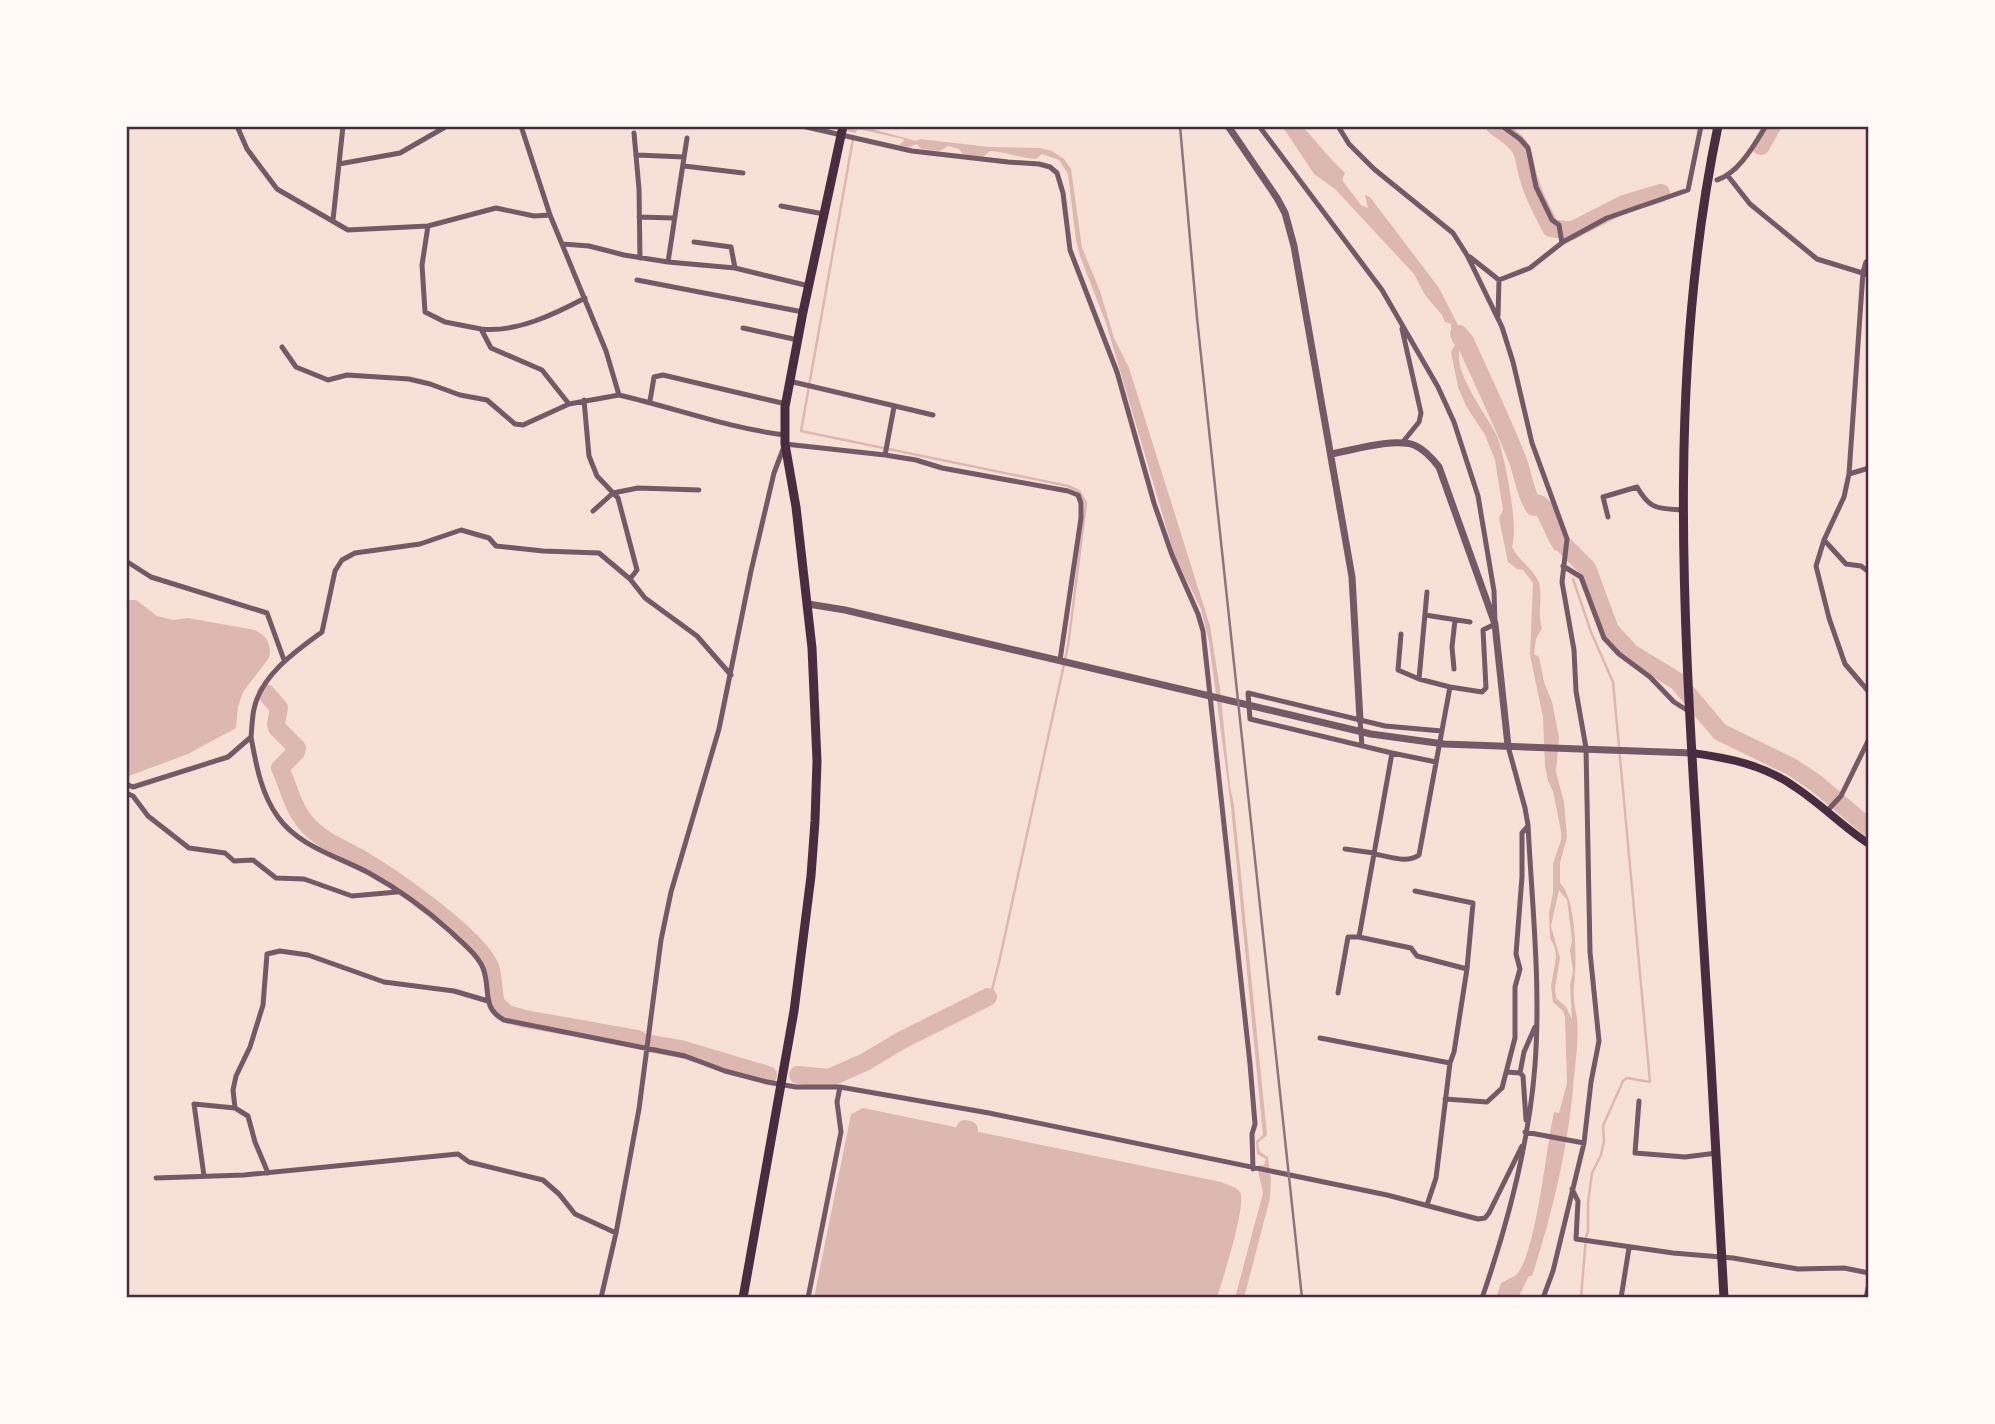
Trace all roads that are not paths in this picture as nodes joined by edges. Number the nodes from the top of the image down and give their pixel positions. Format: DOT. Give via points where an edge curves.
graph roads {
  1 [pos="237,126"];
  2 [pos="343,126"];
  3 [pos="447,126"];
  4 [pos="521,126"];
  5 [pos="802,126"];
  6 [pos="1228,126"];
  7 [pos="1259,126"];
  8 [pos="1338,126"];
  9 [pos="1502,126"];
  10 [pos="1701,126"];
  11 [pos="1718,126"];
  12 [pos="1766,126"];
  13 [pos="842,130"];
  14 [pos="634,133"];
  15 [pos="687,138"];
  16 [pos="637,155"];
  17 [pos="684,157"];
  18 [pos="339,164"];
  19 [pos="684,166"];
  20 [pos="743,173"];
  21 [pos="1728,176"];
  22 [pos="1717,180"];
  23 [pos="781,206"];
  24 [pos="824,214"];
  25 [pos="550,215"];
  26 [pos="639,217"];
  27 [pos="673,218"];
  28 [pos="332,220"];
  29 [pos="428,226"];
  30 [pos="1561,239"];
  31 [pos="694,242"];
  32 [pos="563,244"];
  33 [pos="1467,255"];
  34 [pos="640,258"];
  35 [pos="1869,260"];
  36 [pos="668,262"];
  37 [pos="735,268"];
  38 [pos="1866,274"];
  39 [pos="637,280"];
  40 [pos="1499,280"];
  41 [pos="808,286"];
  42 [pos="585,298"];
  43 [pos="803,312"];
  44 [pos="1498,319"];
  45 [pos="1402,326"];
  46 [pos="743,328"];
  47 [pos="481,329"];
  48 [pos="798,340"];
  49 [pos="282,347"];
  50 [pos="789,381"];
  51 [pos="619,395"];
  52 [pos="584,400"];
  53 [pos="650,401"];
  54 [pos="569,404"];
  55 [pos="786,404"];
  56 [pos="894,407"];
  57 [pos="933,415"];
  58 [pos="785,440"];
  59 [pos="1402,443"];
  60 [pos="885,454"];
  61 [pos="1331,454"];
  62 [pos="1869,468"];
  63 [pos="1849,474"];
  64 [pos="699,490"];
  65 [pos="613,493"];
  66 [pos="593,510"];
  67 [pos="1684,510"];
  68 [pos="1608,517"];
  69 [pos="1824,540"];
  70 [pos="126,561"];
  71 [pos="1563,566"];
  72 [pos="1869,572"];
  73 [pos="630,579"];
  74 [pos="1427,592"];
  75 [pos="808,604"];
  76 [pos="1425,615"];
  77 [pos="1455,620"];
  78 [pos="1470,622"];
  79 [pos="1495,624"];
  80 [pos="1401,634"];
  81 [pos="284,660"];
  82 [pos="1060,660"];
  83 [pos="1454,668"];
  84 [pos="731,675"];
  85 [pos="1419,679"];
  86 [pos="1450,687"];
  87 [pos="1869,692"];
  88 [pos="1690,709"];
  89 [pos="1360,720"];
  90 [pos="1442,731"];
  91 [pos="251,737"];
  92 [pos="1869,739"];
  93 [pos="1362,746"];
  94 [pos="1508,746"];
  95 [pos="1586,748"];
  96 [pos="1392,753"];
  97 [pos="1692,753"];
  98 [pos="1436,762"];
  99 [pos="126,784"];
  100 [pos="126,793"];
  101 [pos="1827,811"];
  102 [pos="1528,825"];
  103 [pos="1869,844"];
  104 [pos="1345,849"];
  105 [pos="1374,854"];
  106 [pos="1415,891"];
  107 [pos="398,892"];
  108 [pos="1359,937"];
  109 [pos="1467,969"];
  110 [pos="1338,993"];
  111 [pos="488,1001"];
  112 [pos="1536,1025"];
  113 [pos="1320,1038"];
  114 [pos="646,1048"];
  115 [pos="1450,1063"];
  116 [pos="1507,1073"];
  117 [pos="1520,1073"];
  118 [pos="782,1084"];
  119 [pos="840,1087"];
  120 [pos="1445,1099"];
  121 [pos="1639,1101"];
  122 [pos="235,1108"];
  123 [pos="1527,1123"];
  124 [pos="1527,1132"];
  125 [pos="1581,1142"];
  126 [pos="1522,1146"];
  127 [pos="1717,1153"];
  128 [pos="1253,1168"];
  129 [pos="268,1173"];
  130 [pos="204,1176"];
  131 [pos="156,1178"];
  132 [pos="1572,1189"];
  133 [pos="1427,1205"];
  134 [pos="616,1233"];
  135 [pos="1629,1248"];
  136 [pos="1722,1259"];
  137 [pos="1869,1273"];
  138 [pos="1869,1283"];
  139 [pos="601,1298"];
  140 [pos="743,1298"];
  141 [pos="808,1298"];
  142 [pos="1482,1298"];
  143 [pos="1543,1298"];
  144 [pos="1621,1298"];
  145 [pos="1724,1298"];
  146 [pos="1866,1298"];
  1 -- 28 [label="street" via="247,149 277,189"];
  2 -- 18 [label="street"];
  3 -- 18 [label="street" via="400,153"];
  4 -- 25 [label="street"];
  5 -- 13 [label="street"];
  6 -- 61 [label="street" via="1285,213"];
  7 -- 45 [label="street" via="1382,290"];
  8 -- 33 [label="street" via="1374,169 1453,233"];
  9 -- 30 [label="street" via="1528,148 1536,187 1559,225"];
  10 -- 30 [label="street" via="1688,190"];
  11 -- 67 [label="main road" via="1697,250 1686,369"];
  12 -- 21 [label="street"];
  13 -- 24 [label="main road"];
  13 -- 128 [label="street" via="912,150 1039,164 1050,167 1061,182 1070,250 1117,372 1172,555 1203,631 1250,1064"];
  14 -- 16 [label="street"];
  15 -- 17 [label="street"];
  16 -- 17 [label="street"];
  16 -- 26 [label="street"];
  17 -- 19 [label="street"];
  18 -- 28 [label="street"];
  19 -- 20 [label="street"];
  19 -- 27 [label="street"];
  21 -- 22 [label="street"];
  21 -- 38 [label="street" via="1750,204 1818,259"];
  23 -- 24 [label="street"];
  24 -- 41 [label="main road"];
  25 -- 29 [label="street" via="496,208"];
  25 -- 32 [label="street"];
  26 -- 27 [label="street"];
  26 -- 34 [label="street"];
  27 -- 36 [label="street"];
  28 -- 29 [label="street" via="348,230"];
  29 -- 47 [label="street" via="422,265 425,312 445,322"];
  30 -- 40 [label="street" via="1530,268"];
  31 -- 37 [label="street" via="731,247"];
  32 -- 34 [label="street"];
  32 -- 42 [label="street"];
  33 -- 40 [label="street"];
  33 -- 44 [label="street"];
  34 -- 36 [label="street"];
  35 -- 38 [label="street"];
  36 -- 37 [label="street"];
  37 -- 41 [label="street"];
  38 -- 63 [label="street"];
  39 -- 43 [label="street"];
  40 -- 44 [label="street"];
  41 -- 43 [label="main road"];
  42 -- 47 [label="street" via="556,314"];
  42 -- 51 [label="street"];
  43 -- 48 [label="main road"];
  44 -- 71 [label="street" via="1532,443 1567,539"];
  45 -- 59 [label="street" via="1422,414"];
  45 -- 79 [label="street" via="1438,387 1464,449 1478,496"];
  46 -- 48 [label="street"];
  47 -- 54 [label="street" via="491,348 542,370"];
  48 -- 50 [label="main road"];
  49 -- 54 [label="street" via="296,367 328,380 347,374 430,384 487,400 515,424 523,425"];
  50 -- 55 [label="main road"];
  50 -- 56 [label="street"];
  51 -- 52 [label="street"];
  51 -- 53 [label="street"];
  52 -- 54 [label="street"];
  52 -- 65 [label="street" via="589,456 597,477"];
  53 -- 55 [label="street" via="654,377 663,375"];
  53 -- 58 [label="street"];
  55 -- 58 [label="main road"];
  56 -- 57 [label="street"];
  56 -- 60 [label="street"];
  58 -- 60 [label="street"];
  58 -- 75 [label="main road"];
  58 -- 84 [label="street" via="771,485"];
  59 -- 61 [label="street"];
  59 -- 79 [label="street" via="1416,446 1439,467"];
  60 -- 82 [label="street" via="1077,495 1081,518"];
  61 -- 89 [label="street" via="1352,577"];
  62 -- 63 [label="street"];
  63 -- 69 [label="street"];
  64 -- 65 [label="street" via="638,488"];
  65 -- 66 [label="street"];
  65 -- 73 [label="street" via="637,570"];
  67 -- 68 [label="street" via="1647,505 1637,487 1603,497"];
  67 -- 88 [label="main road"];
  69 -- 72 [label="street" via="1846,564"];
  69 -- 87 [label="street" via="1816,566 1829,618 1845,664"];
  70 -- 81 [label="street" via="151,577 267,613"];
  71 -- 88 [label="street" via="1581,578 1604,638 1674,702"];
  71 -- 95 [label="street"];
  73 -- 81 [label="street" via="599,552 496,546 489,538 461,530 420,544 355,553 335,571 322,632"];
  73 -- 84 [label="street" via="645,598 698,636"];
  74 -- 76 [label="street"];
  75 -- 82 [label="street"];
  75 -- 118 [label="main road" via="817,761 815,821 805,930"];
  76 -- 77 [label="street"];
  76 -- 85 [label="street"];
  77 -- 78 [label="street"];
  77 -- 83 [label="street"];
  79 -- 86 [label="street" via="1483,630 1486,688 1482,692"];
  79 -- 94 [label="street"];
  80 -- 85 [label="street" via="1398,670"];
  81 -- 91 [label="street" via="260,693"];
  82 -- 94 [label="street" via="1371,734"];
  84 -- 114 [label="street" via="671,892"];
  85 -- 86 [label="street"];
  86 -- 90 [label="street"];
  88 -- 97 [label="main road"];
  89 -- 90 [label="street"];
  89 -- 93 [label="street"];
  89 -- 93 [label="street" via="1248,693 1250,719"];
  90 -- 98 [label="street"];
  91 -- 99 [label="street" via="228,757 133,787"];
  91 -- 107 [label="street" via="263,789 278,818 307,842"];
  92 -- 101 [label="street" via="1841,796"];
  93 -- 96 [label="street"];
  94 -- 95 [label="street"];
  94 -- 102 [label="street"];
  95 -- 97 [label="street"];
  95 -- 125 [label="street" via="1590,952 1599,1041"];
  96 -- 98 [label="street"];
  96 -- 105 [label="street"];
  97 -- 101 [label="main road" via="1726,757 1768,772"];
  97 -- 127 [label="main road"];
  98 -- 105 [label="street" via="1419,855 1414,859"];
  100 -- 107 [label="street" via="189,848 225,853 234,861 253,860 276,878 304,878 352,896"];
  101 -- 103 [label="main road"];
  102 -- 112 [label="street"];
  102 -- 116 [label="street" via="1522,832 1516,954 1520,969 1515,987 1515,1038"];
  104 -- 105 [label="street"];
  105 -- 108 [label="street"];
  106 -- 109 [label="street" via="1473,903"];
  107 -- 111 [label="street" via="471,951 483,969"];
  108 -- 109 [label="street" via="1411,948 1416,956"];
  108 -- 110 [label="street" via="1348,937"];
  109 -- 115 [label="street"];
  111 -- 114 [label="street" via="495,1016 504,1020"];
  111 -- 122 [label="street" via="454,991 384,982 308,955 267,954 263,1005 236,1076"];
  112 -- 117 [label="street"];
  112 -- 123 [label="street"];
  113 -- 115 [label="street"];
  114 -- 118 [label="street"];
  114 -- 134 [label="street"];
  115 -- 120 [label="street"];
  116 -- 117 [label="street"];
  116 -- 120 [label="street" via="1502,1088 1487,1102"];
  117 -- 123 [label="street"];
  118 -- 119 [label="street"];
  118 -- 140 [label="main road"];
  119 -- 128 [label="street"];
  119 -- 141 [label="street" via="841,1132"];
  120 -- 133 [label="street" via="1436,1178"];
  121 -- 127 [label="street" via="1635,1153 1685,1157"];
  122 -- 129 [label="street" via="248,1116"];
  122 -- 130 [label="street" via="194,1104"];
  123 -- 124 [label="street"];
  124 -- 125 [label="street"];
  124 -- 126 [label="street"];
  125 -- 132 [label="street"];
  126 -- 133 [label="street" via="1485,1218"];
  126 -- 142 [label="street" via="1504,1230"];
  127 -- 136 [label="main road"];
  128 -- 133 [label="street"];
  129 -- 130 [label="street"];
  129 -- 134 [label="street" via="458,1154 469,1162 543,1180 575,1214"];
  130 -- 131 [label="street"];
  132 -- 135 [label="street" via="1578,1201 1576,1239"];
  132 -- 143 [label="street"];
  134 -- 139 [label="street"];
  135 -- 136 [label="street"];
  135 -- 144 [label="street"];
  136 -- 137 [label="street"];
  136 -- 145 [label="main road"];
  138 -- 146 [label="street"];
}
